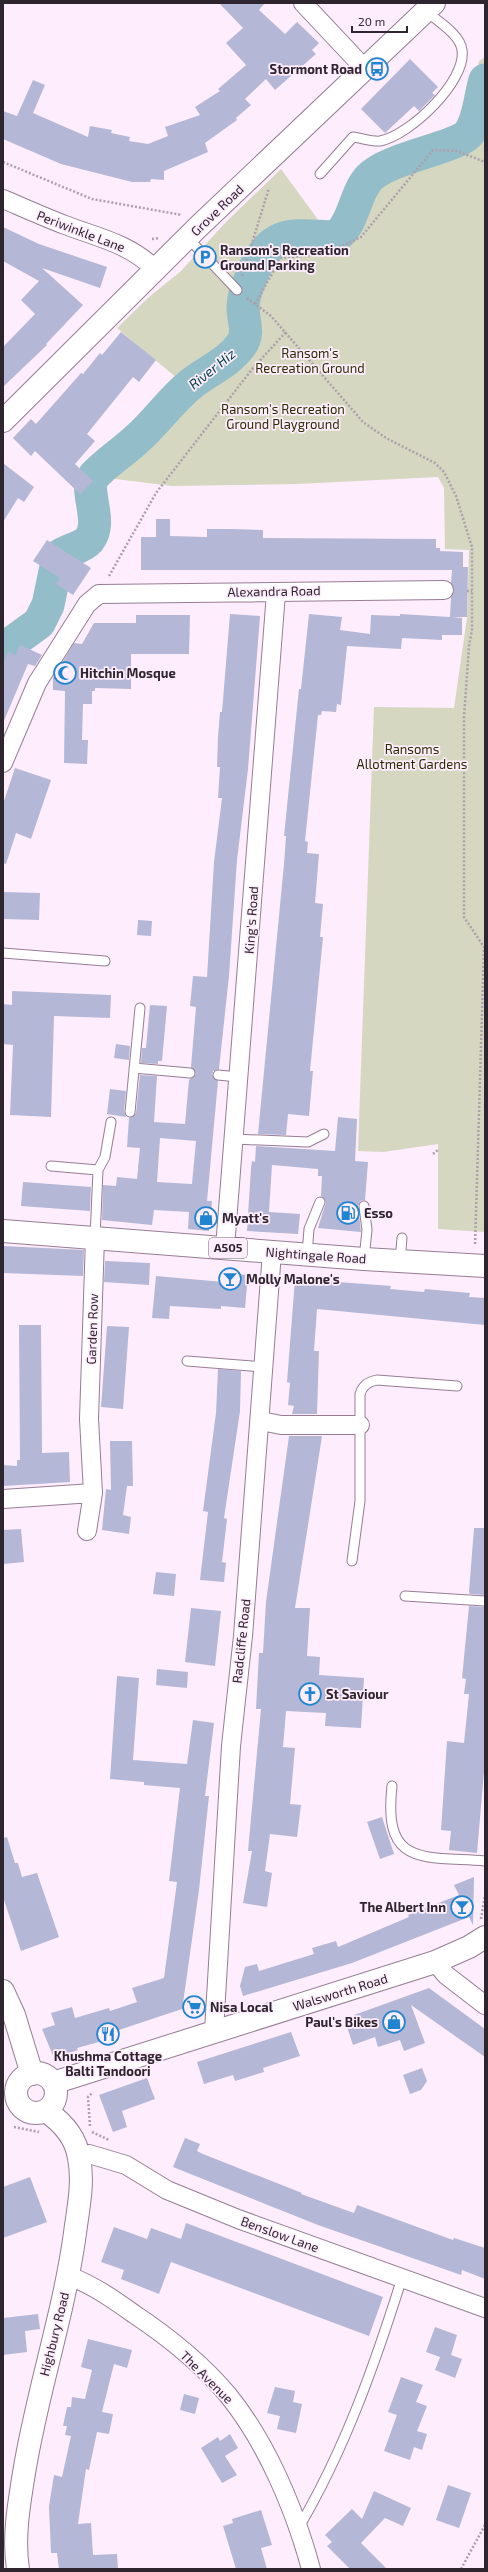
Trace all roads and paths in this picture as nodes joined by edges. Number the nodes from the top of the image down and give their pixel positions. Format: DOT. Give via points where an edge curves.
graph roads {
  1 [pos="304,3"];
  2 [pos="430,7"];
  3 [pos="365,69"];
  4 [pos="3,162"];
  5 [pos="485,162"];
  6 [pos="320,174"];
  7 [pos="270,185"];
  8 [pos="3,199"];
  9 [pos="188,227"];
  10 [pos="155,268"];
  11 [pos="237,290"];
  12 [pos="286,332"];
  13 [pos="3,421"];
  14 [pos="444,590"];
  15 [pos="468,591"];
  16 [pos="472,591"];
  17 [pos="105,592"];
  18 [pos="276,592"];
  19 [pos="3,762"];
  20 [pos="3,953"];
  21 [pos="105,960"];
  22 [pos="140,1008"];
  23 [pos="134,1068"];
  24 [pos="190,1073"];
  25 [pos="218,1075"];
  26 [pos="238,1077"];
  27 [pos="130,1112"];
  28 [pos="111,1122"];
  29 [pos="324,1134"];
  30 [pos="234,1139"];
  31 [pos="438,1150"];
  32 [pos="433,1154"];
  33 [pos="51,1166"];
  34 [pos="98,1170"];
  35 [pos="320,1202"];
  36 [pos="364,1206"];
  37 [pos="3,1231"];
  38 [pos="95,1238"];
  39 [pos="402,1238"];
  40 [pos="225,1248"];
  41 [pos="272,1252"];
  42 [pos="307,1255"];
  43 [pos="480,1258"];
  44 [pos="364,1259"];
  45 [pos="400,1261"];
  46 [pos="187,1361"];
  47 [pos="264,1367"];
  48 [pos="457,1386"];
  49 [pos="261,1421"];
  50 [pos="360,1425"];
  51 [pos="93,1493"];
  52 [pos="3,1499"];
  53 [pos="87,1532"];
  54 [pos="352,1561"];
  55 [pos="405,1596"];
  56 [pos="485,1601"];
  57 [pos="392,1786"];
  58 [pos="485,1861"];
  59 [pos="485,1937"];
  60 [pos="435,1962"];
  61 [pos="3,1991"];
  62 [pos="485,2005"];
  63 [pos="214,2031"];
  64 [pos="32,2074"];
  65 [pos="54,2083"];
  66 [pos="98,2088"];
  67 [pos="46,2110"];
  68 [pos="11,2113"];
  69 [pos="90,2132"];
  70 [pos="44,2135"];
  71 [pos="79,2157"];
  72 [pos="69,2276"];
  73 [pos="402,2278"];
  74 [pos="485,2308"];
  75 [pos="485,2525"];
  76 [pos="299,2527"];
  77 [pos="18,2569"];
  78 [pos="311,2569"];
  79 [pos="461,2569"];
  1 -- 3 [label="street"];
  2 -- 3 [label="street, Grove Road"];
  2 -- 6 [label="lane" via="458,40 463,51 455,78 433,106 412,126 380,141 353,137"];
  3 -- 9 [label="street, Grove Road"];
  4 -- 9 [label="path" via="92,199"];
  5 -- 12 [label="path" via="457,151 433,150 361,236 325,254 281,258 256,304"];
  7 -- 11 [label="path"];
  8 -- 10 [label="street, Periwinkle Lane" via="66,226 127,247"];
  9 -- 10 [label="street, Grove Road"];
  9 -- 11 [label="lane"];
  10 -- 13 [label="street, Grove Road"];
  12 -- 16 [label="path" via="363,422 386,438 435,462 444,472 456,496 472,547"];
  12 -- 17 [label="path" via="253,368 156,493 109,573"];
  14 -- 18 [label="street, Alexandra Road"];
  15 -- 16 [label="path"];
  16 -- 43 [label="path" via="472,630 464,717 464,917 484,947"];
  17 -- 18 [label="street, Alexandra Road"];
  17 -- 19 [label="street" via="95,596 87,604 37,683"];
  18 -- 26 [label="street, King's Road"];
  20 -- 21 [label="lane"];
  22 -- 23 [label="lane"];
  23 -- 24 [label="lane"];
  23 -- 27 [label="lane"];
  25 -- 26 [label="lane"];
  26 -- 30 [label="street, King's Road"];
  28 -- 34 [label="lane" via="105,1157"];
  29 -- 30 [label="lane" via="308,1142"];
  30 -- 40 [label="street, King's Road"];
  31 -- 32 [label="path"];
  33 -- 34 [label="lane"];
  34 -- 38 [label="lane"];
  35 -- 42 [label="lane" via="309,1229"];
  36 -- 44 [label="lane"];
  37 -- 38 [label="street, Nightingale Road / A505"];
  38 -- 40 [label="street, Nightingale Road / A505"];
  38 -- 51 [label="street, Garden Row"];
  39 -- 45 [label="lane"];
  40 -- 41 [label="street, Nightingale Road / A505"];
  41 -- 42 [label="street, Nightingale Road / A505"];
  41 -- 47 [label="street, Radcliffe Road"];
  42 -- 44 [label="street, Nightingale Road / A505"];
  43 -- 45 [label="street, Nightingale Road / A505"];
  44 -- 45 [label="street, Nightingale Road / A505"];
  46 -- 47 [label="lane"];
  47 -- 49 [label="street, Radcliffe Road"];
  48 -- 50 [label="lane" via="370,1381 360,1394"];
  49 -- 50 [label="street" via="288,1425"];
  49 -- 63 [label="street, Radcliffe Road" via="231,1746"];
  50 -- 54 [label="lane" via="360,1501"];
  51 -- 52 [label="street"];
  51 -- 53 [label="street, Garden Row"];
  55 -- 56 [label="lane"];
  57 -- 58 [label="lane" via="392,1824 398,1842 404,1850 439,1858"];
  59 -- 60 [label="street, Walsworth Road"];
  60 -- 62 [label="street" via="446,1975"];
  60 -- 63 [label="street, Walsworth Road"];
  61 -- 64 [label="street" via="14,2015"];
  63 -- 65 [label="street, Walsworth Road"];
  64 -- 65 [label="street" via="43,2074"];
  64 -- 68 [label="street" via="22,2078 17,2084"];
  65 -- 67 [label="street" via="55,2098"];
  66 -- 69 [label="path" via="88,2097"];
  67 -- 68 [label="street" via="36,2113"];
  67 -- 71 [label="street, Highbury Road" via="62,2122 74,2142"];
  68 -- 70 [label="path"];
  71 -- 72 [label="street, Highbury Road" via="81,2184"];
  71 -- 73 [label="street, Benslow Lane" via="89,2154 126,2165 167,2190"];
  72 -- 76 [label="street, The Avenue" via="88,2283 155,2328 227,2395 248,2423"];
  72 -- 77 [label="street, Highbury Road" via="28,2446 19,2507 16,2554"];
  73 -- 74 [label="street, Benslow Lane"];
  73 -- 76 [label="lane" via="382,2343 350,2425"];
  75 -- 79 [label="path"];
  76 -- 78 [label="street, The Avenue"];
}
